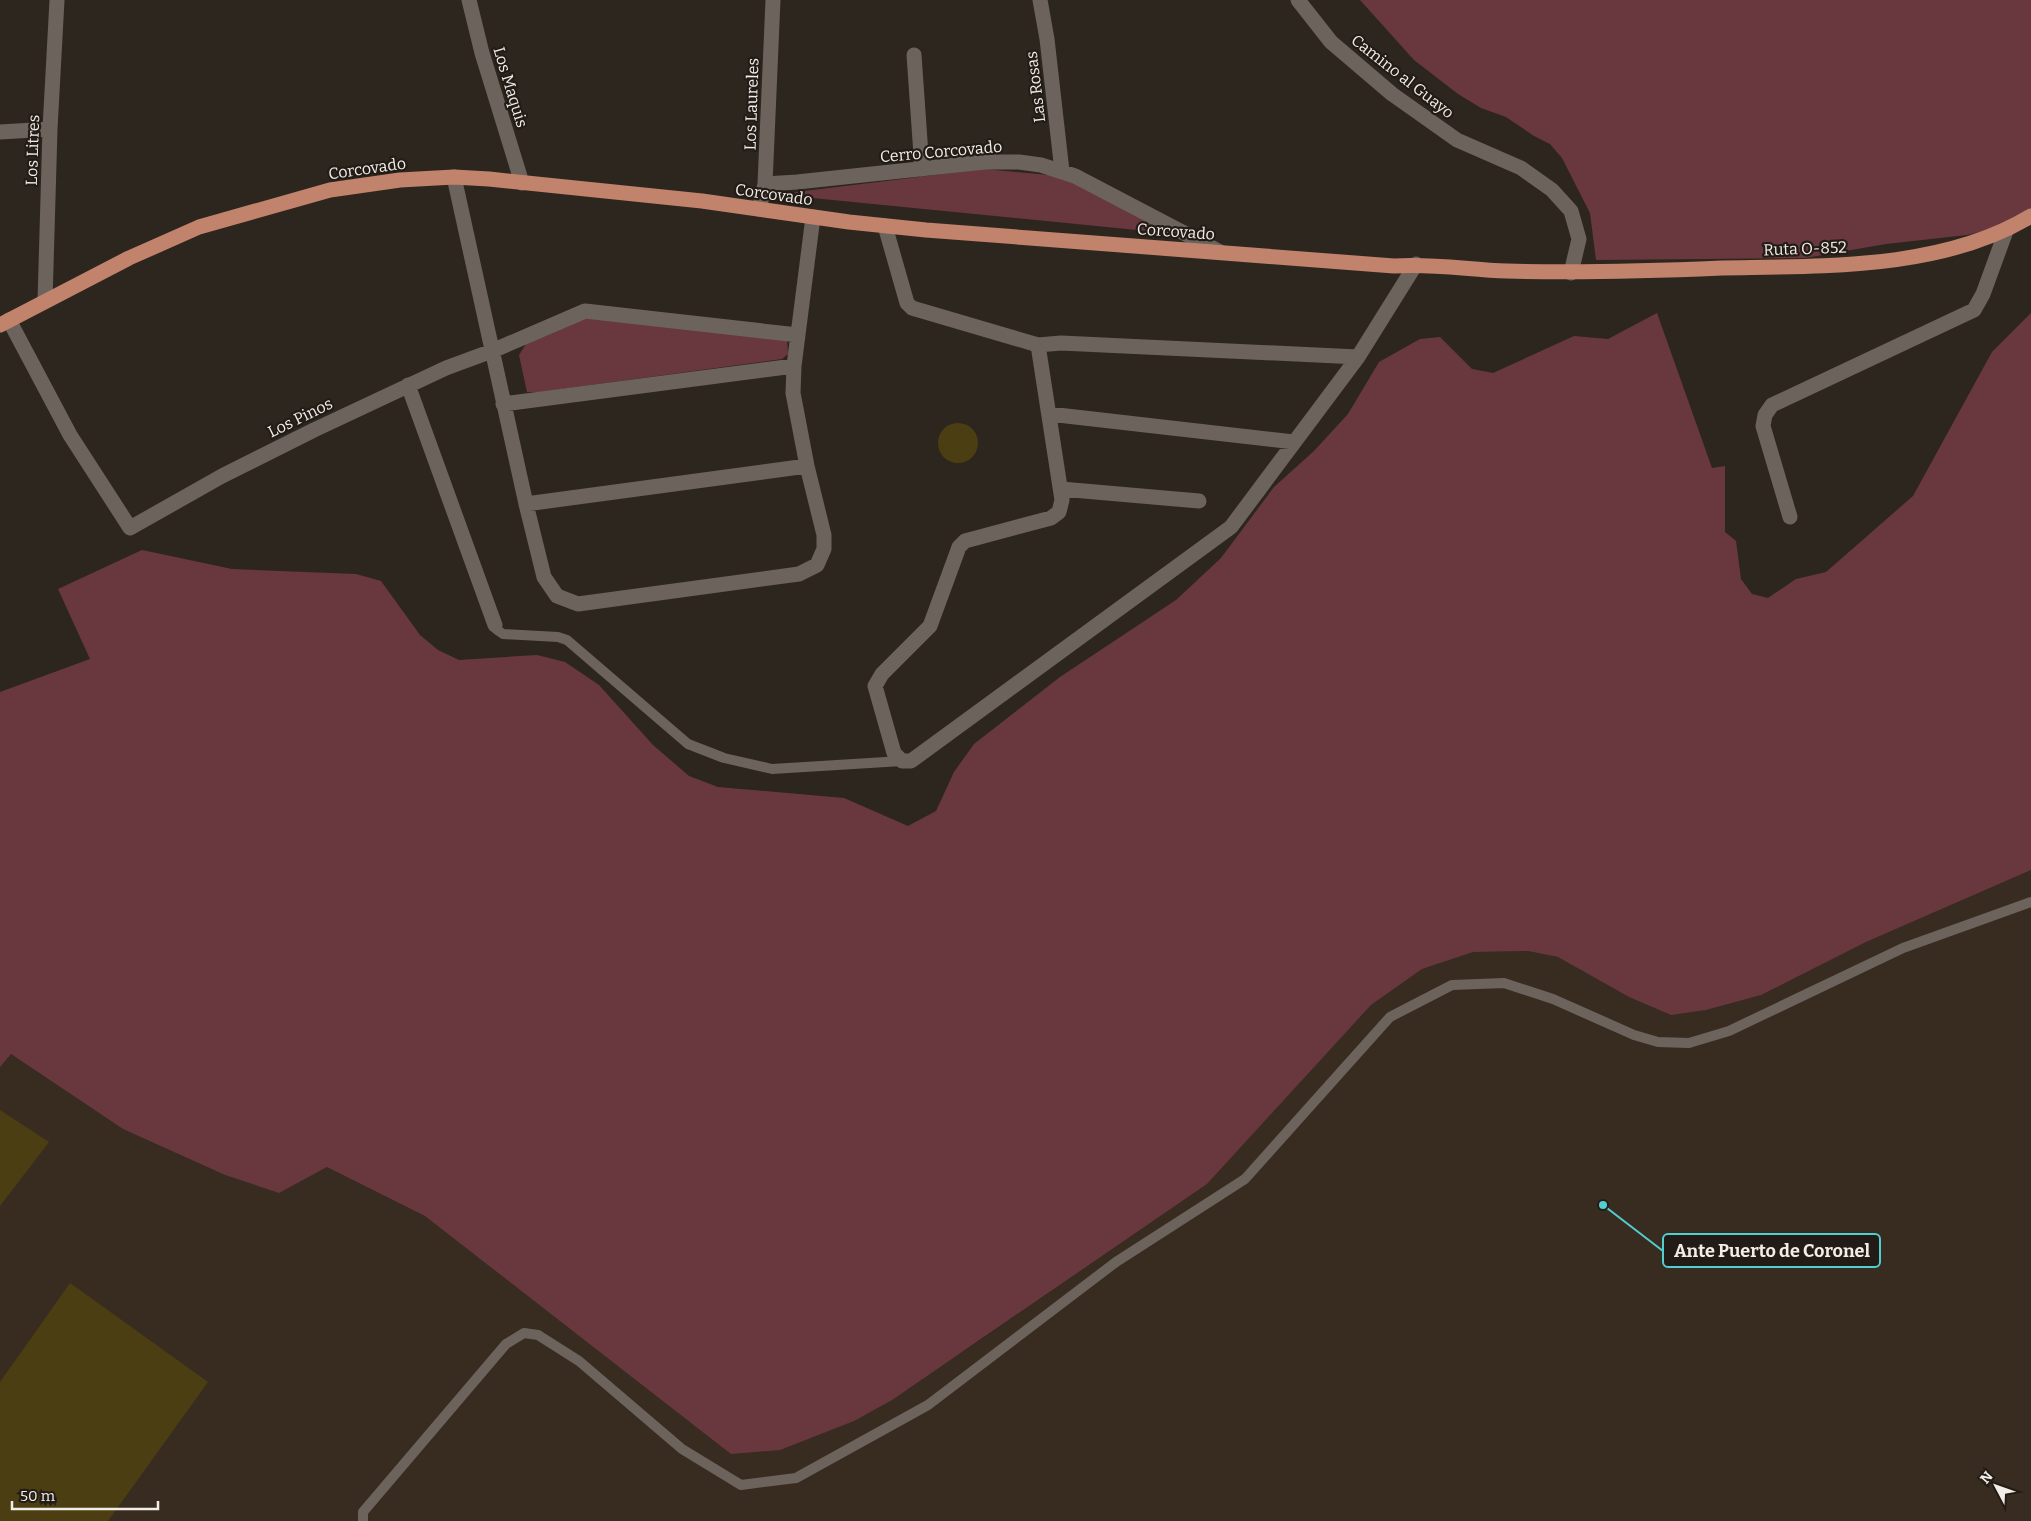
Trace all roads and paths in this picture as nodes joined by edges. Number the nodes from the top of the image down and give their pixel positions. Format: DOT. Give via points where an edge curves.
graph roads {
  1 [pos="57,0"];
  2 [pos="470,0"];
  3 [pos="773,0"];
  4 [pos="1040,0"];
  5 [pos="1298,0"];
  6 [pos="914,55"];
  7 [pos="50,130"];
  8 [pos="0,132"];
  9 [pos="922,169"];
  10 [pos="1062,171"];
  11 [pos="454,177"];
  12 [pos="522,183"];
  13 [pos="765,184"];
  14 [pos="759,209"];
  15 [pos="2031,216"];
  16 [pos="813,217"];
  17 [pos="885,226"];
  18 [pos="2006,231"];
  19 [pos="1220,252"];
  20 [pos="1416,264"];
  21 [pos="1571,273"];
  22 [pos="45,302"];
  23 [pos="5,322"];
  24 [pos="798,336"];
  25 [pos="1038,345"];
  26 [pos="492,352"];
  27 [pos="1358,357"];
  28 [pos="794,366"];
  29 [pos="408,385"];
  30 [pos="504,404"];
  31 [pos="1049,414"];
  32 [pos="1294,442"];
  33 [pos="806,466"];
  34 [pos="1061,489"];
  35 [pos="1199,501"];
  36 [pos="526,504"];
  37 [pos="1790,517"];
  38 [pos="494,625"];
  39 [pos="902,761"];
  40 [pos="2031,902"];
  41 [pos="363,1518"];
  1 -- 7 [label="street, Los Litres"];
  2 -- 12 [label="street, Los Maquis" via="482,53"];
  3 -- 13 [label="street, Los Laureles"];
  4 -- 10 [label="street, Las Rosas"];
  5 -- 21 [label="street, Camino al Guayo" via="1331,42 1392,94 1457,140 1521,168 1552,190 1571,212 1579,239"];
  6 -- 9 [label="street"];
  7 -- 8 [label="street"];
  7 -- 22 [label="street, Los Litres"];
  9 -- 10 [label="street, Cerro Corcovado" via="1002,162 1041,165"];
  9 -- 13 [label="street, Cerro Corcovado"];
  10 -- 19 [label="street, Cerro Corcovado"];
  11 -- 12 [label="main road, Corcovado"];
  11 -- 22 [label="main road, Corcovado" via="400,180 330,190 226,218 170,239"];
  11 -- 26 [label="street"];
  12 -- 14 [label="main road, Corcovado" via="702,200"];
  13 -- 14 [label="street, Los Laureles"];
  14 -- 16 [label="main road, Corcovado"];
  15 -- 18 [label="main road, Ruta O-852"];
  16 -- 17 [label="main road, Corcovado"];
  16 -- 24 [label="street"];
  17 -- 19 [label="main road, Corcovado"];
  17 -- 25 [label="street" via="907,303 912,308"];
  18 -- 21 [label="main road, Ruta O-852" via="1978,242 1874,263"];
  18 -- 37 [label="street" via="1974,310 1772,405 1763,426"];
  19 -- 20 [label="main road, Corcovado" via="1394,266"];
  20 -- 21 [label="main road, Corcovado" via="1485,271"];
  20 -- 27 [label="street"];
  22 -- 23 [label="main road, Corcovado"];
  23 -- 29 [label="street, Los Pinos" via="70,435 130,528 222,476"];
  24 -- 26 [label="street, Los Pinos" via="585,311"];
  24 -- 28 [label="street"];
  25 -- 27 [label="street" via="1061,342"];
  25 -- 31 [label="street"];
  26 -- 29 [label="street, Los Pinos"];
  26 -- 30 [label="street"];
  27 -- 32 [label="street"];
  28 -- 30 [label="street"];
  28 -- 33 [label="street" via="794,403"];
  29 -- 38 [label="street"];
  30 -- 36 [label="street"];
  31 -- 32 [label="street"];
  31 -- 34 [label="street"];
  32 -- 39 [label="street" via="1231,527 911,761"];
  33 -- 36 [label="street"];
  33 -- 36 [label="street" via="824,542 821,561 812,569 799,574 586,604 563,600 549,586"];
  34 -- 35 [label="street"];
  34 -- 39 [label="street" via="1062,500 1056,516 965,541 959,547 930,626 877,680 875,686 894,753"];
  38 -- 39 [label="lane" via="504,634 567,640 688,744 724,758 772,769"];
  40 -- 41 [label="lane" via="1903,948 1730,1030 1690,1042 1658,1042 1634,1035 1553,999 1504,983 1452,985 1390,1017 1245,1179 1116,1262 928,1405 796,1478 741,1485 682,1450 579,1361 538,1336 524,1333 506,1344"];
}
